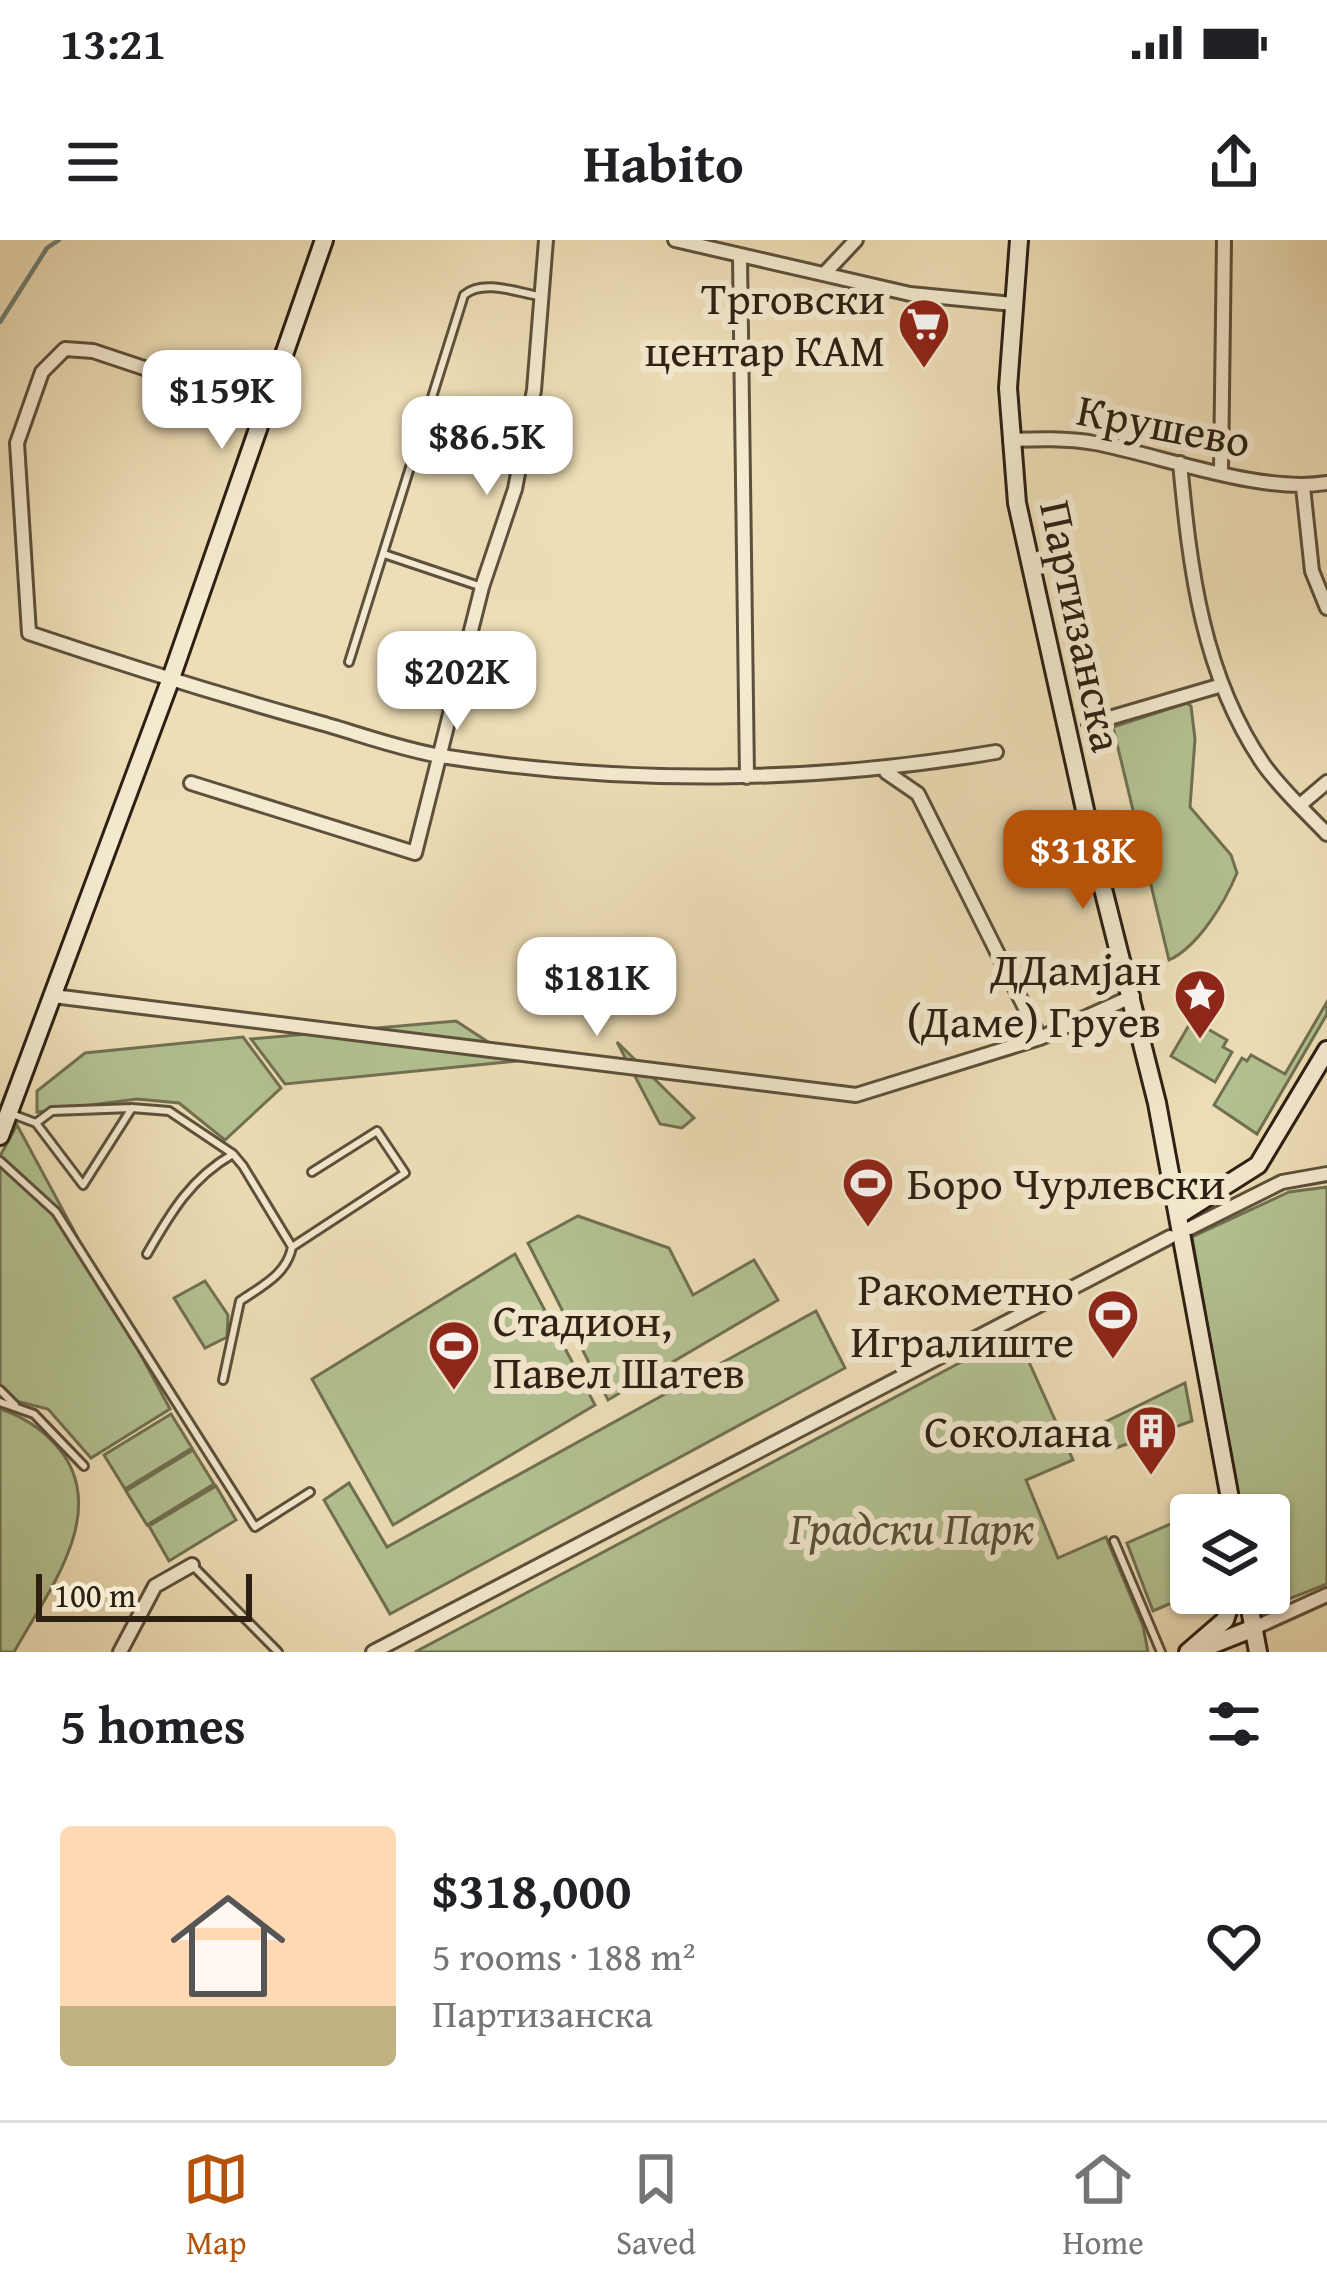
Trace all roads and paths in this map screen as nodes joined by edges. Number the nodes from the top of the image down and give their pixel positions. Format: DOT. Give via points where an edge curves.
graph roads {
  1 [pos="324,240"];
  2 [pos="546,240"];
  3 [pos="675,240"];
  4 [pos="856,240"];
  5 [pos="1019,240"];
  6 [pos="1224,240"];
  7 [pos="740,258"];
  8 [pos="825,273"];
  9 [pos="543,297"];
  10 [pos="1012,304"];
  11 [pos="264,408"];
  12 [pos="1010,440"];
  13 [pos="1180,463"];
  14 [pos="1221,471"];
  15 [pos="1327,483"];
  16 [pos="1304,487"];
  17 [pos="384,554"];
  18 [pos="482,587"];
  19 [pos="1327,608"];
  20 [pos="349,662"];
  21 [pos="170,681"];
  22 [pos="1222,686"];
  23 [pos="1089,724"];
  24 [pos="996,752"];
  25 [pos="437,755"];
  26 [pos="880,770"];
  27 [pos="747,777"];
  28 [pos="1327,782"];
  29 [pos="191,783"];
  30 [pos="1300,806"];
  31 [pos="1327,834"];
  32 [pos="53,996"];
  33 [pos="1132,996"];
  34 [pos="1040,1038"];
  35 [pos="1326,1053"];
  36 [pos="132,1108"];
  37 [pos="10,1113"];
  38 [pos="36,1123"];
  39 [pos="0,1136"];
  40 [pos="233,1154"];
  41 [pos="0,1161"];
  42 [pos="312,1172"];
  43 [pos="1327,1174"];
  44 [pos="1184,1221"];
  45 [pos="1170,1237"];
  46 [pos="292,1246"];
  47 [pos="147,1254"];
  48 [pos="224,1380"];
  49 [pos="0,1390"];
  50 [pos="0,1402"];
  51 [pos="18,1408"];
  52 [pos="84,1466"];
  53 [pos="310,1492"];
  54 [pos="1230,1494"];
  55 [pos="1114,1541"];
  56 [pos="192,1565"];
  57 [pos="1327,1595"];
  58 [pos="1227,1614"];
  59 [pos="1251,1614"];
  60 [pos="1254,1628"];
  61 [pos="120,1652"];
  62 [pos="278,1652"];
  63 [pos="373,1652"];
  64 [pos="1161,1652"];
  65 [pos="1191,1652"];
  66 [pos="1258,1652"];
  1 -- 11 [label="street"];
  2 -- 9 [label="street"];
  3 -- 7 [label="street"];
  4 -- 8 [label="street"];
  5 -- 10 [label="street, Партизанска"];
  6 -- 14 [label="street"];
  7 -- 8 [label="street"];
  7 -- 27 [label="street"];
  8 -- 10 [label="street" via="910,294"];
  9 -- 17 [label="lane" via="484,286 464,295"];
  9 -- 18 [label="street" via="514,489"];
  10 -- 12 [label="street, Партизанска"];
  11 -- 21 [label="street"];
  11 -- 21 [label="street" via="75,347 42,372 27,407 17,443 28,633"];
  12 -- 13 [label="street, Крушево" via="1078,440"];
  12 -- 33 [label="street, Партизанска" via="1031,577"];
  13 -- 14 [label="street, Крушево"];
  13 -- 22 [label="street" via="1193,584"];
  14 -- 16 [label="street, Крушево"];
  15 -- 16 [label="street, Крушево"];
  16 -- 19 [label="street, Крушево" via="1312,571"];
  17 -- 18 [label="lane"];
  17 -- 20 [label="lane"];
  18 -- 25 [label="street"];
  21 -- 25 [label="street"];
  21 -- 32 [label="street"];
  22 -- 23 [label="street"];
  22 -- 30 [label="street" via="1266,767"];
  24 -- 26 [label="street"];
  25 -- 27 [label="street"];
  25 -- 29 [label="street" via="415,854"];
  26 -- 27 [label="street"];
  26 -- 34 [label="street" via="918,794"];
  28 -- 30 [label="street"];
  30 -- 31 [label="street"];
  32 -- 34 [label="street" via="856,1095"];
  32 -- 37 [label="street"];
  33 -- 34 [label="street"];
  33 -- 44 [label="street, Партизанска"];
  35 -- 44 [label="street" via="1258,1165"];
  36 -- 38 [label="lane" via="52,1111"];
  36 -- 38 [label="lane" via="83,1185"];
  36 -- 40 [label="lane" via="169,1111"];
  37 -- 38 [label="lane"];
  37 -- 39 [label="street"];
  40 -- 46 [label="lane"];
  40 -- 47 [label="lane" via="178,1199"];
  41 -- 53 [label="lane" via="56,1212 255,1526"];
  42 -- 46 [label="lane" via="377,1131 405,1174"];
  43 -- 44 [label="street" via="1282,1182"];
  44 -- 54 [label="street, Партизанска"];
  45 -- 63 [label="street"];
  46 -- 48 [label="lane" via="273,1279 240,1301"];
  49 -- 51 [label="lane"];
  50 -- 51 [label="lane"];
  51 -- 52 [label="lane" via="34,1414"];
  55 -- 64 [label="lane"];
  56 -- 61 [label="street" via="155,1586"];
  56 -- 62 [label="lane"];
  57 -- 60 [label="street"];
  58 -- 65 [label="street"];
  59 -- 60 [label="street"];
  60 -- 65 [label="street"];
  60 -- 66 [label="street"];
}
